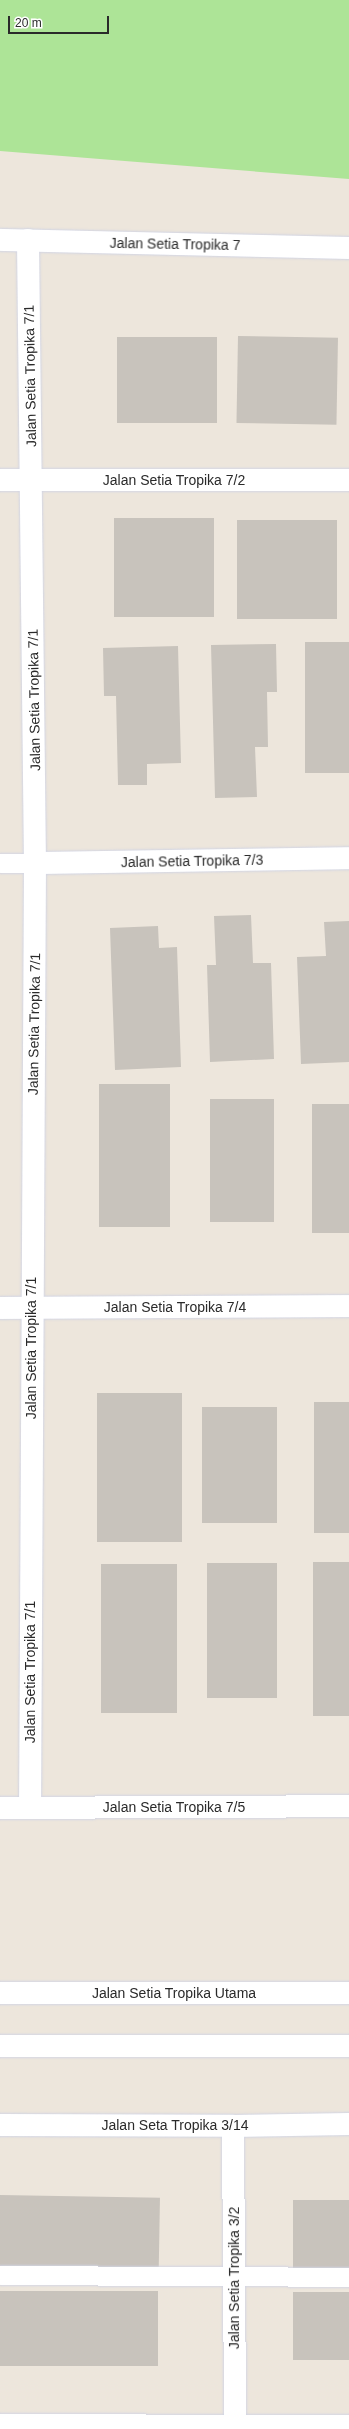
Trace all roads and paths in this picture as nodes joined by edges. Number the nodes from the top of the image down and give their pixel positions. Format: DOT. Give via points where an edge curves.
graph roads {
  1 [pos="0,240"];
  2 [pos="28,240"];
  3 [pos="349,248"];
  4 [pos="0,480"];
  5 [pos="31,480"];
  6 [pos="349,480"];
  7 [pos="349,858"];
  8 [pos="0,863"];
  9 [pos="35,863"];
  10 [pos="349,1306"];
  11 [pos="0,1308"];
  12 [pos="31,1308"];
  13 [pos="349,1806"];
  14 [pos="30,1807"];
  15 [pos="0,1808"];
  16 [pos="0,1993"];
  17 [pos="349,1993"];
  18 [pos="0,2046"];
  19 [pos="349,2046"];
  20 [pos="349,2124"];
  21 [pos="0,2125"];
  22 [pos="233,2126"];
  23 [pos="0,2275"];
  24 [pos="234,2276"];
  25 [pos="349,2277"];
  26 [pos="0,2425"];
  27 [pos="349,2426"];
  28 [pos="234,2428"];
  1 -- 2 [label="street, Jalan Setia Tropika 7"];
  2 -- 3 [label="street, Jalan Setia Tropika 7"];
  2 -- 5 [label="street, Jalan Setia Tropika 7/1"];
  4 -- 5 [label="street, Jalan Setia Tropika 7/2"];
  5 -- 6 [label="street, Jalan Setia Tropika 7/2"];
  5 -- 9 [label="street, Jalan Setia Tropika 7/1"];
  7 -- 9 [label="street, Jalan Setia Tropika 7/3"];
  8 -- 9 [label="lane"];
  9 -- 12 [label="street, Jalan Setia Tropika 7/1"];
  10 -- 12 [label="street, Jalan Setia Tropika 7/4"];
  11 -- 12 [label="street, Jalan Setia Tropika 7/4"];
  12 -- 14 [label="street, Jalan Setia Tropika 7/1"];
  13 -- 14 [label="street, Jalan Setia Tropika 7/5"];
  14 -- 15 [label="street, Jalan Setia Tropika 7/5"];
  16 -- 17 [label="street, Jalan Setia Tropika Utama"];
  18 -- 19 [label="street"];
  20 -- 22 [label="street, Jalan Seta Tropika 3/14"];
  21 -- 22 [label="street, Jalan Seta Tropika 3/14"];
  22 -- 24 [label="street, Jalan Setia Tropika 3/2"];
  23 -- 24 [label="lane"];
  24 -- 25 [label="lane"];
  24 -- 28 [label="street, Jalan Setia Tropika 3/2"];
  26 -- 28 [label="street"];
  27 -- 28 [label="street"];
}
